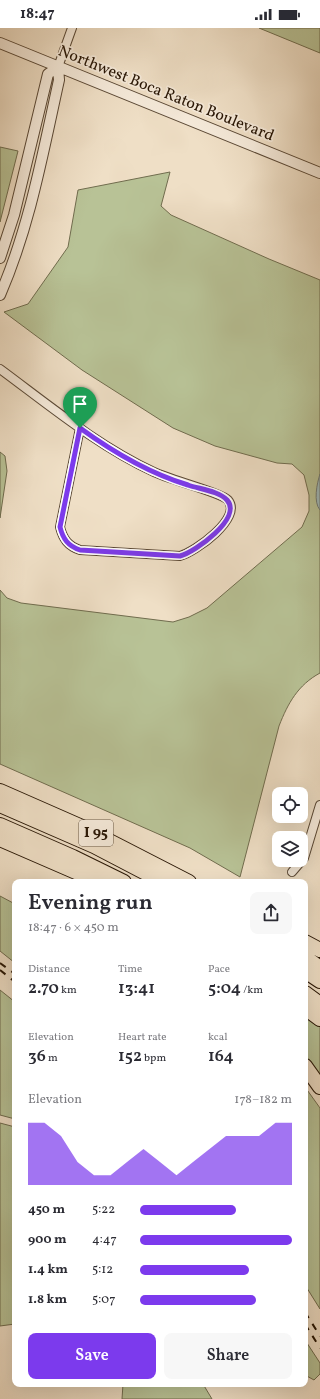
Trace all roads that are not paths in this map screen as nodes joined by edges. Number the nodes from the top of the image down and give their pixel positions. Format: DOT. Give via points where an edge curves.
graph roads {
  1 [pos="72,28"];
  2 [pos="0,43"];
  3 [pos="58,66"];
  4 [pos="27,162"];
  5 [pos="40,165"];
  6 [pos="320,173"];
  7 [pos="0,258"];
  8 [pos="0,294"];
  9 [pos="0,369"];
  10 [pos="80,428"];
  11 [pos="0,791"];
  12 [pos="0,804"];
  13 [pos="320,804"];
  14 [pos="0,825"];
  15 [pos="0,839"];
  16 [pos="39,856"];
  17 [pos="292,872"];
  18 [pos="75,879"];
  19 [pos="92,879"];
  20 [pos="118,879"];
  21 [pos="157,879"];
  22 [pos="183,879"];
  23 [pos="308,944"];
  24 [pos="320,950"];
  25 [pos="308,959"];
  26 [pos="320,968"];
  27 [pos="308,973"];
  28 [pos="320,981"];
  29 [pos="308,995"];
  30 [pos="320,1004"];
  31 [pos="308,1010"];
  32 [pos="320,1019"];
  33 [pos="308,1070"];
  34 [pos="320,1087"];
  1 -- 3 [label="street"];
  2 -- 3 [label="street, Northwest Boca Raton Boulevard"];
  3 -- 4 [label="street" via="48,74"];
  3 -- 5 [label="street" via="59,80"];
  3 -- 6 [label="street, Northwest Boca Raton Boulevard"];
  4 -- 5 [label="street"];
  4 -- 7 [label="street"];
  5 -- 8 [label="street" via="21,241"];
  9 -- 10 [label="street"];
  10 -- 10 [label="street" via="114,451 154,472 223,496 229,501 231,508 226,523 194,551 180,556 73,548 62,537 60,527"];
  11 -- 22 [label="highway, I 95" via="100,835"];
  12 -- 21 [label="highway" via="94,846"];
  13 -- 17 [label="street" via="304,858"];
  14 -- 20 [label="highway"];
  15 -- 16 [label="highway"];
  16 -- 18 [label="highway"];
  16 -- 19 [label="highway"];
  23 -- 24 [label="highway"];
  25 -- 26 [label="highway"];
  27 -- 28 [label="highway"];
  29 -- 30 [label="highway"];
  31 -- 32 [label="highway"];
  33 -- 34 [label="highway"];
}
